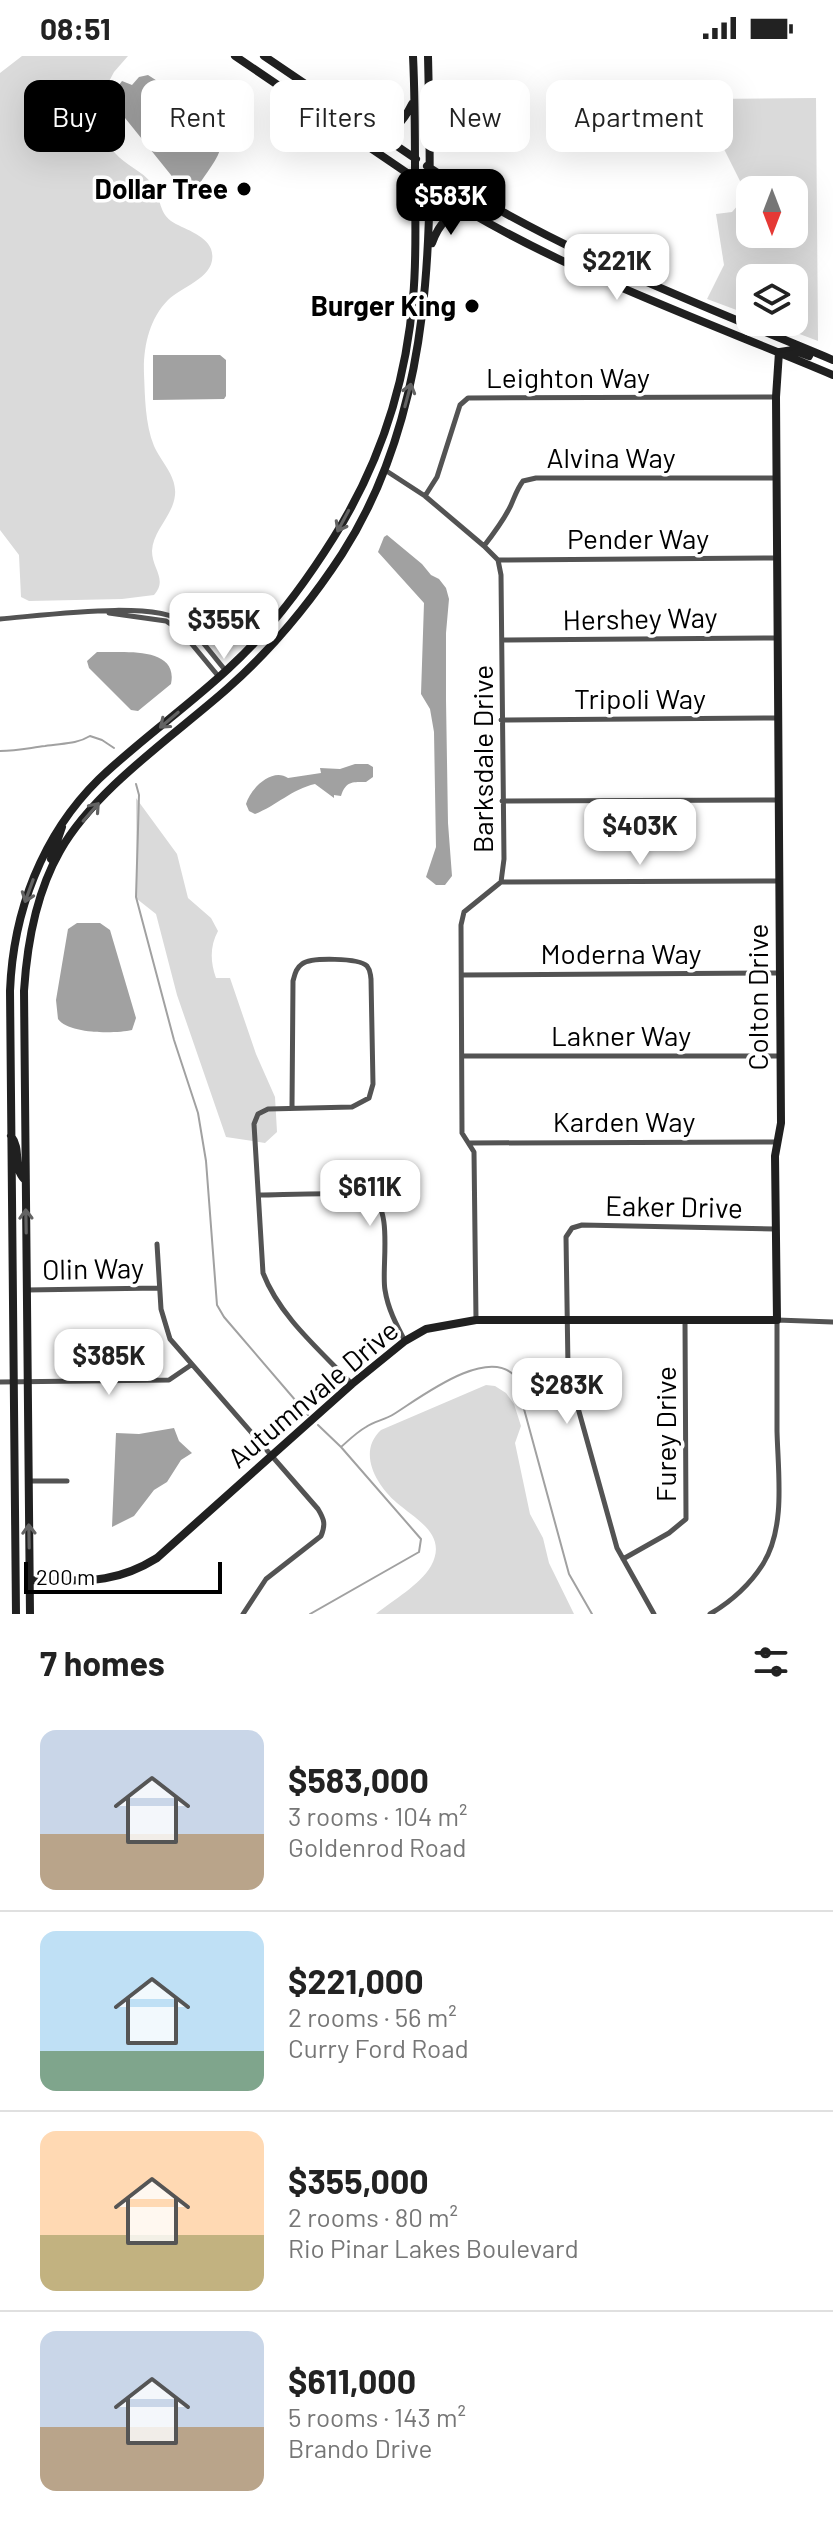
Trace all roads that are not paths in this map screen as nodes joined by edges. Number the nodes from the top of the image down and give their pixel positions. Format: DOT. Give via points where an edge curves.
graph roads {
  1 [pos="235,56"];
  2 [pos="264,56"];
  3 [pos="413,56"];
  4 [pos="427,57"];
  5 [pos="300,80"];
  6 [pos="414,100"];
  7 [pos="404,118"];
  8 [pos="404,150"];
  9 [pos="415,158"];
  10 [pos="428,168"];
  11 [pos="415,178"];
  12 [pos="429,187"];
  13 [pos="471,214"];
  14 [pos="429,252"];
  15 [pos="643,295"];
  16 [pos="736,319"];
  17 [pos="736,329"];
  18 [pos="754,336"];
  19 [pos="776,336"];
  20 [pos="779,352"];
  21 [pos="833,363"];
  22 [pos="833,375"];
  23 [pos="776,397"];
  24 [pos="388,425"];
  25 [pos="385,470"];
  26 [pos="777,478"];
  27 [pos="365,479"];
  28 [pos="425,496"];
  29 [pos="362,520"];
  30 [pos="484,546"];
  31 [pos="778,558"];
  32 [pos="498,560"];
  33 [pos="0,619"];
  34 [pos="778,638"];
  35 [pos="502,640"];
  36 [pos="248,650"];
  37 [pos="223,674"];
  38 [pos="228,688"];
  39 [pos="205,707"];
  40 [pos="778,718"];
  41 [pos="501,720"];
  42 [pos="779,800"];
  43 [pos="502,801"];
  44 [pos="64,822"];
  45 [pos="55,863"];
  46 [pos="779,881"];
  47 [pos="501,882"];
  48 [pos="780,973"];
  49 [pos="462,975"];
  50 [pos="0,991"];
  51 [pos="10,991"];
  52 [pos="462,1056"];
  53 [pos="781,1056"];
  54 [pos="292,1108"];
  55 [pos="11,1135"];
  56 [pos="778,1142"];
  57 [pos="470,1143"];
  58 [pos="25,1180"];
  59 [pos="260,1195"];
  60 [pos="775,1229"];
  61 [pos="157,1244"];
  62 [pos="159,1288"];
  63 [pos="26,1290"];
  64 [pos="776,1315"];
  65 [pos="476,1320"];
  66 [pos="566,1321"];
  67 [pos="685,1321"];
  68 [pos="833,1322"];
  69 [pos="405,1341"];
  70 [pos="191,1365"];
  71 [pos="0,1382"];
  72 [pos="13,1382"];
  73 [pos="27,1383"];
  74 [pos="352,1384"];
  75 [pos="273,1457"];
  76 [pos="28,1481"];
  77 [pos="67,1481"];
  78 [pos="623,1559"];
  79 [pos="30,1580"];
  80 [pos="16,1614"];
  81 [pos="30,1614"];
  82 [pos="243,1614"];
  83 [pos="654,1614"];
  84 [pos="710,1614"];
  1 -- 11 [label="main road"];
  2 -- 5 [label="main road"];
  3 -- 6 [label="main road"];
  4 -- 10 [label="main road"];
  6 -- 7 [label="main road"];
  6 -- 9 [label="main road"];
  8 -- 9 [label="main road"];
  9 -- 10 [label="main road"];
  9 -- 11 [label="main road"];
  10 -- 12 [label="main road"];
  10 -- 16 [label="main road" via="544,235"];
  11 -- 12 [label="main road"];
  11 -- 24 [label="main road" via="413,298"];
  12 -- 13 [label="main road"];
  12 -- 14 [label="main road"];
  13 -- 14 [label="main road" via="444,220"];
  13 -- 15 [label="main road" via="554,258"];
  25 -- 14 [label="main road, one-way" via="416,362"];
  15 -- 17 [label="main road"];
  15 -- 20 [label="main road"];
  18 -- 19 [label="main road" via="766,341"];
  19 -- 21 [label="main road"];
  20 -- 21 [label="main road" via="797,351"];
  20 -- 22 [label="main road"];
  20 -- 23 [label="main road, Colton Drive"];
  23 -- 26 [label="main road, Colton Drive"];
  23 -- 28 [label="street, Leighton Way" via="468,398 460,405 437,477"];
  24 -- 25 [label="main road" via="381,461"];
  24 -- 27 [label="main road"];
  25 -- 28 [label="street"];
  25 -- 29 [label="main road"];
  26 -- 30 [label="street, Alvina Way" via="523,481"];
  26 -- 31 [label="main road, Colton Drive"];
  27 -- 29 [label="main road" via="370,491"];
  27 -- 36 [label="main road, one-way" via="335,536"];
  28 -- 30 [label="street"];
  29 -- 38 [label="main road" via="285,632"];
  30 -- 32 [label="street"];
  31 -- 32 [label="street, Pender Way"];
  31 -- 34 [label="main road, Colton Drive"];
  32 -- 35 [label="street, Barksdale Drive"];
  33 -- 37 [label="street" via="156,611 184,622"];
  34 -- 35 [label="street, Hershey Way"];
  34 -- 40 [label="main road, Colton Drive"];
  35 -- 41 [label="street, Barksdale Drive"];
  36 -- 37 [label="main road"];
  36 -- 38 [label="main road"];
  37 -- 39 [label="main road" via="222,686"];
  37 -- 44 [label="main road, one-way" via="99,779"];
  38 -- 39 [label="main road"];
  45 -- 39 [label="main road, one-way" via="112,788"];
  40 -- 41 [label="street, Tripoli Way"];
  40 -- 42 [label="main road, Colton Drive"];
  41 -- 43 [label="street, Barksdale Drive"];
  42 -- 43 [label="street"];
  42 -- 46 [label="main road, Colton Drive"];
  43 -- 47 [label="street, Barksdale Drive"];
  44 -- 45 [label="main road" via="51,859"];
  44 -- 51 [label="main road, one-way" via="49,842 26,895"];
  45 -- 58 [label="main road" via="41,896 25,970"];
  46 -- 47 [label="street"];
  46 -- 48 [label="main road, Colton Drive"];
  47 -- 49 [label="street, Barksdale Drive" via="464,912"];
  48 -- 49 [label="street, Moderna Way"];
  48 -- 53 [label="main road, Colton Drive"];
  49 -- 52 [label="street, Barksdale Drive"];
  50 -- 51 [label="street"];
  51 -- 55 [label="main road"];
  52 -- 53 [label="street, Lakner Way"];
  52 -- 57 [label="street, Barksdale Drive" via="462,1133"];
  53 -- 56 [label="main road, Colton Drive"];
  54 -- 54 [label="street" via="296,970 311,960 365,964 371,979 369,1098 352,1107"];
  54 -- 59 [label="street" via="268,1109 255,1118"];
  55 -- 58 [label="main road" via="17,1168"];
  55 -- 72 [label="main road"];
  56 -- 57 [label="street, Karden Way"];
  56 -- 60 [label="main road, Colton Drive"];
  57 -- 65 [label="street, Barksdale Drive"];
  63 -- 58 [label="main road, one-way"];
  59 -- 69 [label="street" via="352,1195 377,1201 384,1213 384,1286"];
  59 -- 74 [label="street" via="263,1273 270,1290"];
  60 -- 64 [label="main road, Colton Drive"];
  60 -- 66 [label="street, Eaker Drive" via="572,1228 566,1237"];
  61 -- 62 [label="street"];
  62 -- 63 [label="street, Olin Way"];
  62 -- 70 [label="street" via="170,1339"];
  63 -- 73 [label="main road"];
  64 -- 67 [label="main road, Autumnvale Drive"];
  64 -- 68 [label="street, Autumnvale Drive"];
  64 -- 84 [label="street, Colton Drive" via="774,1535 751,1580"];
  65 -- 66 [label="main road, Autumnvale Drive"];
  65 -- 69 [label="main road, Autumnvale Drive" via="426,1329"];
  66 -- 67 [label="main road, Autumnvale Drive"];
  66 -- 78 [label="street" via="568,1367"];
  67 -- 78 [label="street, Furey Drive" via="686,1519"];
  69 -- 74 [label="main road, Autumnvale Drive"];
  70 -- 73 [label="street" via="169,1380"];
  70 -- 75 [label="street"];
  71 -- 72 [label="street"];
  72 -- 73 [label="street"];
  72 -- 80 [label="main road"];
  73 -- 76 [label="main road"];
  74 -- 75 [label="main road, Autumnvale Drive"];
  75 -- 79 [label="main road, Autumnvale Drive" via="135,1572 114,1579"];
  75 -- 82 [label="street" via="318,1509 325,1527 313,1544 266,1579"];
  76 -- 77 [label="street"];
  79 -- 76 [label="main road, one-way"];
  78 -- 83 [label="street"];
  79 -- 81 [label="main road"];
}
